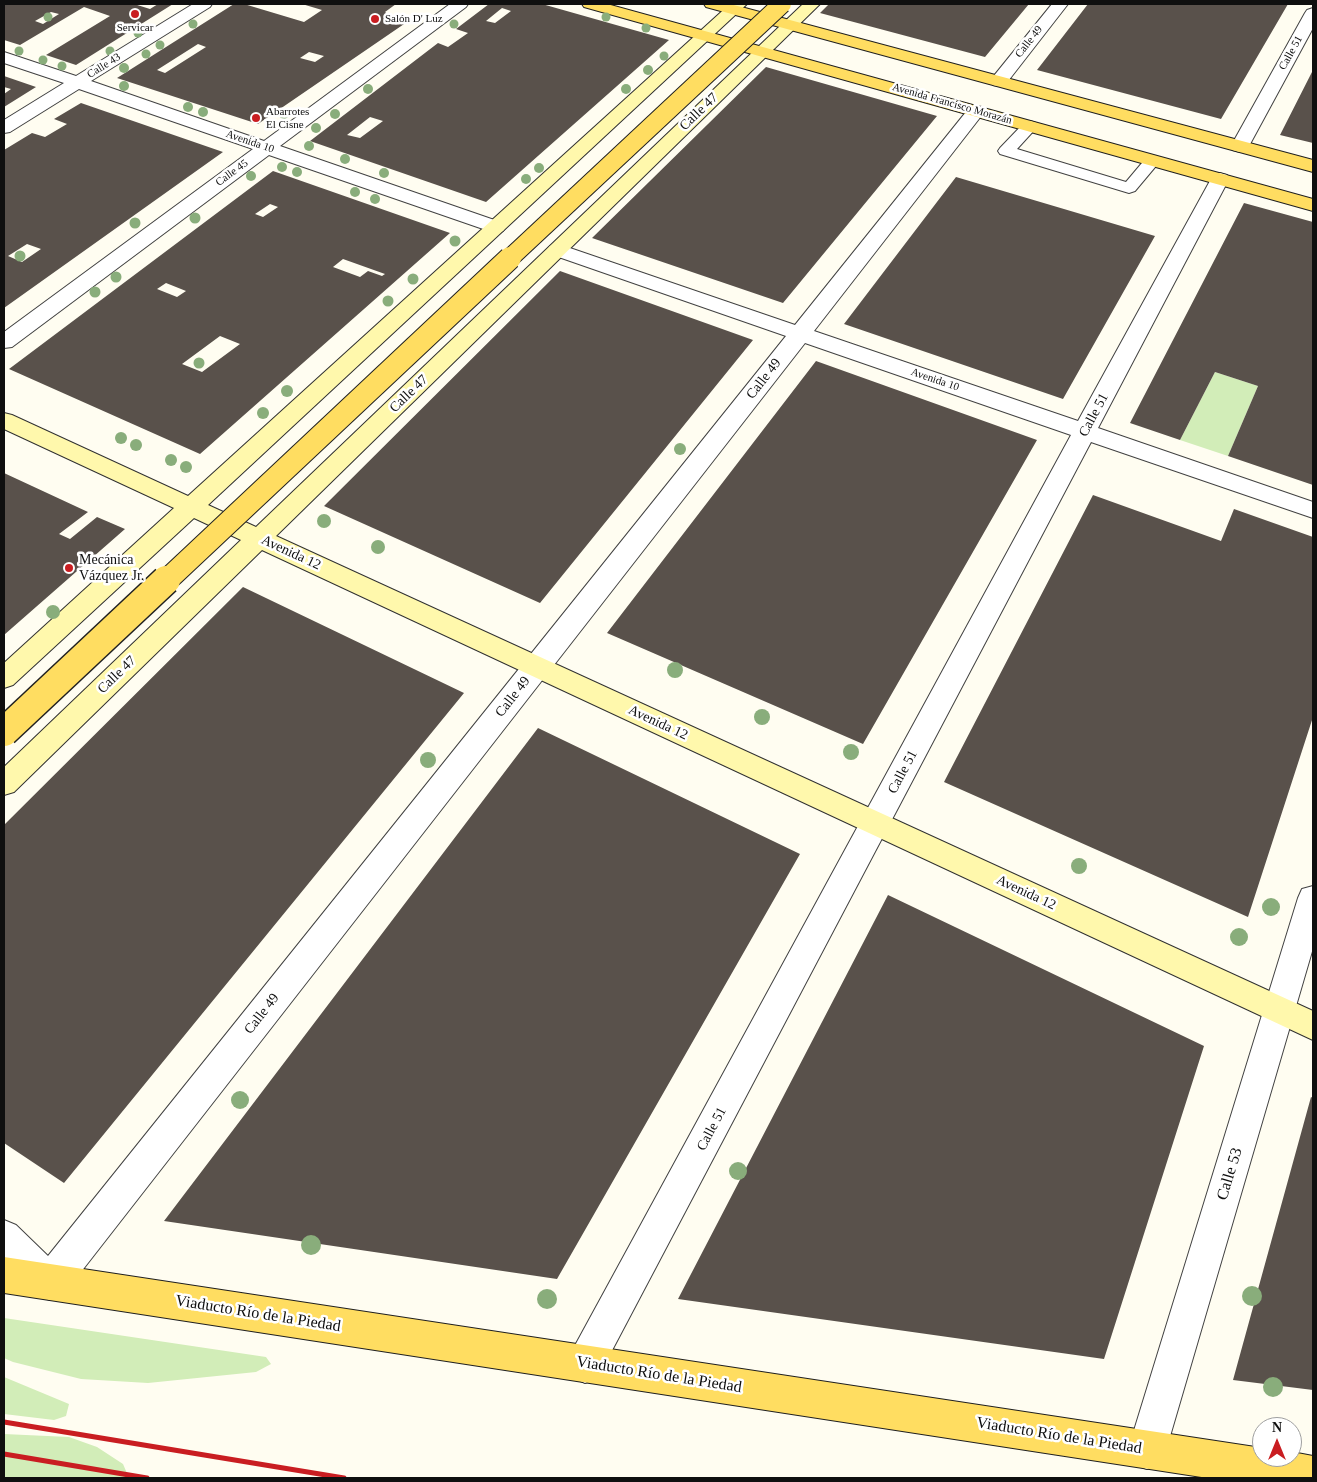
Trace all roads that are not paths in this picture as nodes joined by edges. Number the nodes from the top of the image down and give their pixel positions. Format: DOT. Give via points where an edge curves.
graph roads {
  1 [pos="204,4"];
  2 [pos="460,4"];
  3 [pos="590,4"];
  4 [pos="712,4"];
  5 [pos="782,4"];
  6 [pos="812,4"];
  7 [pos="1060,4"];
  8 [pos="736,7"];
  9 [pos="1313,13"];
  10 [pos="790,25"];
  11 [pos="706,36"];
  12 [pos="762,51"];
  13 [pos="4,57"];
  14 [pos="999,81"];
  15 [pos="78,82"];
  16 [pos="976,111"];
  17 [pos="1030,126"];
  18 [pos="4,128"];
  19 [pos="1240,146"];
  20 [pos="266,148"];
  21 [pos="1152,160"];
  22 [pos="1313,166"];
  23 [pos="1220,179"];
  24 [pos="1313,205"];
  25 [pos="496,227"];
  26 [pos="557,250"];
  27 [pos="800,334"];
  28 [pos="4,342"];
  29 [pos="4,420"];
  30 [pos="1085,431"];
  31 [pos="191,507"];
  32 [pos="1313,510"];
  33 [pos="259,538"];
  34 [pos="537,667"];
  35 [pos="4,678"];
  36 [pos="4,732"];
  37 [pos="4,784"];
  38 [pos="876,824"];
  39 [pos="1313,898"];
  40 [pos="1280,1011"];
  41 [pos="1313,1026"];
  42 [pos="4,1237"];
  43 [pos="4,1275"];
  44 [pos="50,1282"];
  45 [pos="585,1364"];
  46 [pos="1147,1450"];
  47 [pos="1313,1475"];
  1 -- 15 [label="street, Calle 43"];
  2 -- 20 [label="street, Calle 45"];
  3 -- 11 [label="main road, Avenida Francisco Morazán"];
  4 -- 8 [label="main road"];
  5 -- 36 [label="main road, bridge"];
  6 -- 10 [label="main road, Calle 47"];
  7 -- 14 [label="street, Calle 49"];
  8 -- 10 [label="main road"];
  8 -- 11 [label="main road"];
  9 -- 19 [label="street, Calle 51"];
  10 -- 12 [label="main road, Calle 47"];
  10 -- 14 [label="main road"];
  11 -- 12 [label="main road, Avenida Francisco Morazán"];
  11 -- 25 [label="main road"];
  12 -- 16 [label="main road, Avenida Francisco Morazán"];
  12 -- 26 [label="main road, Calle 47"];
  13 -- 15 [label="street, Avenida 10"];
  14 -- 19 [label="main road"];
  15 -- 18 [label="street, Calle 43"];
  15 -- 20 [label="street, Avenida 10"];
  16 -- 17 [label="main road, Avenida Francisco Morazán"];
  16 -- 27 [label="street, Calle 49"];
  17 -- 21 [label="main road, Avenida Francisco Morazán"];
  17 -- 21 [label="lane" via="1006,151 1128,188"];
  19 -- 22 [label="main road"];
  20 -- 25 [label="street, Avenida 10"];
  20 -- 28 [label="street, Calle 45"];
  21 -- 23 [label="main road, Avenida Francisco Morazán"];
  23 -- 24 [label="main road, Avenida Francisco Morazán"];
  23 -- 30 [label="street, Calle 51"];
  25 -- 31 [label="main road"];
  26 -- 27 [label="street, Avenida 10"];
  26 -- 33 [label="main road, Calle 47"];
  27 -- 30 [label="street, Avenida 10"];
  27 -- 34 [label="street, Calle 49"];
  29 -- 31 [label="main road, Avenida 12"];
  30 -- 32 [label="street, Avenida 10"];
  30 -- 38 [label="street, Calle 51"];
  31 -- 33 [label="main road, Avenida 12"];
  31 -- 35 [label="main road"];
  33 -- 34 [label="main road, Avenida 12"];
  33 -- 37 [label="main road, Calle 47"];
  34 -- 38 [label="main road, Avenida 12"];
  34 -- 44 [label="street, Calle 49"];
  38 -- 40 [label="main road, Avenida 12"];
  38 -- 45 [label="street, Calle 51"];
  39 -- 40 [label="street, Calle 53"];
  40 -- 41 [label="main road, Avenida 12"];
  40 -- 46 [label="street, Calle 53"];
  42 -- 44 [label="street"];
  43 -- 44 [label="main road, Viaducto Río de la Piedad"];
  44 -- 45 [label="main road, Viaducto Río de la Piedad"];
  45 -- 46 [label="main road, Viaducto Río de la Piedad"];
  46 -- 47 [label="main road, Viaducto Río de la Piedad"];
}
